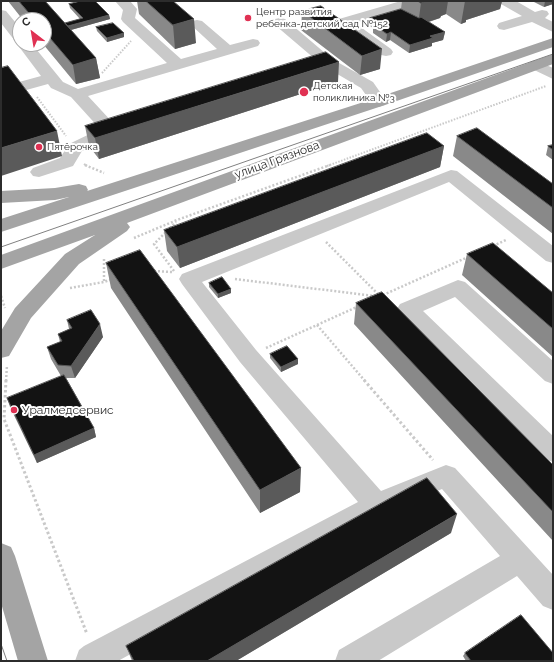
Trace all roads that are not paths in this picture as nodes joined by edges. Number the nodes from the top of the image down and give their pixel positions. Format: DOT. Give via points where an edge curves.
graph roads {
  1 [pos="122,1"];
  2 [pos="416,1"];
  3 [pos="506,1"];
  4 [pos="553,10"];
  5 [pos="1,14"];
  6 [pos="533,16"];
  7 [pos="280,22"];
  8 [pos="197,24"];
  9 [pos="504,26"];
  10 [pos="12,28"];
  11 [pos="553,28"];
  12 [pos="553,42"];
  13 [pos="253,43"];
  14 [pos="228,51"];
  15 [pos="30,52"];
  16 [pos="386,52"];
  17 [pos="553,59"];
  18 [pos="178,65"];
  19 [pos="535,65"];
  20 [pos="553,74"];
  21 [pos="51,78"];
  22 [pos="1,92"];
  23 [pos="77,94"];
  24 [pos="379,102"];
  25 [pos="39,172"];
  26 [pos="133,182"];
  27 [pos="1,198"];
  28 [pos="151,207"];
  29 [pos="1,226"];
  30 [pos="553,256"];
  31 [pos="1,262"];
  32 [pos="1,350"];
  33 [pos="553,375"];
  34 [pos="553,452"];
  35 [pos="377,505"];
  36 [pos="1,556"];
  37 [pos="520,559"];
  38 [pos="553,596"];
  39 [pos="93,659"];
  40 [pos="33,661"];
  41 [pos="350,661"];
  1 -- 18 [label="lane" via="130,9 128,19"];
  2 -- 16 [label="lane" via="344,22"];
  3 -- 6 [label="lane"];
  4 -- 6 [label="lane"];
  5 -- 10 [label="lane"];
  6 -- 9 [label="lane"];
  6 -- 11 [label="lane"];
  7 -- 24 [label="lane" via="320,64 368,85"];
  8 -- 14 [label="lane"];
  12 -- 24 [label="main road, улица Грязнова"];
  13 -- 14 [label="lane"];
  14 -- 18 [label="lane"];
  15 -- 21 [label="lane"];
  17 -- 19 [label="main road, улица Грязнова"];
  18 -- 23 [label="lane"];
  19 -- 20 [label="lane"];
  19 -- 28 [label="main road, улица Грязнова"];
  21 -- 22 [label="lane"];
  21 -- 23 [label="lane" via="57,85"];
  23 -- 25 [label="lane" via="118,128 75,148 67,162"];
  24 -- 26 [label="main road, улица Грязнова"];
  26 -- 27 [label="main road" via="55,194"];
  26 -- 29 [label="main road, улица Грязнова"];
  28 -- 31 [label="main road, улица Грязнова"];
  28 -- 32 [label="main road" via="72,259 23,313"];
  30 -- 35 [label="lane" via="451,175 189,279 248,356"];
  33 -- 34 [label="lane" via="458,287 408,309"];
  35 -- 37 [label="lane" via="446,476"];
  35 -- 39 [label="lane"];
  36 -- 40 [label="main road"];
  37 -- 38 [label="lane"];
  37 -- 41 [label="lane"];
}
